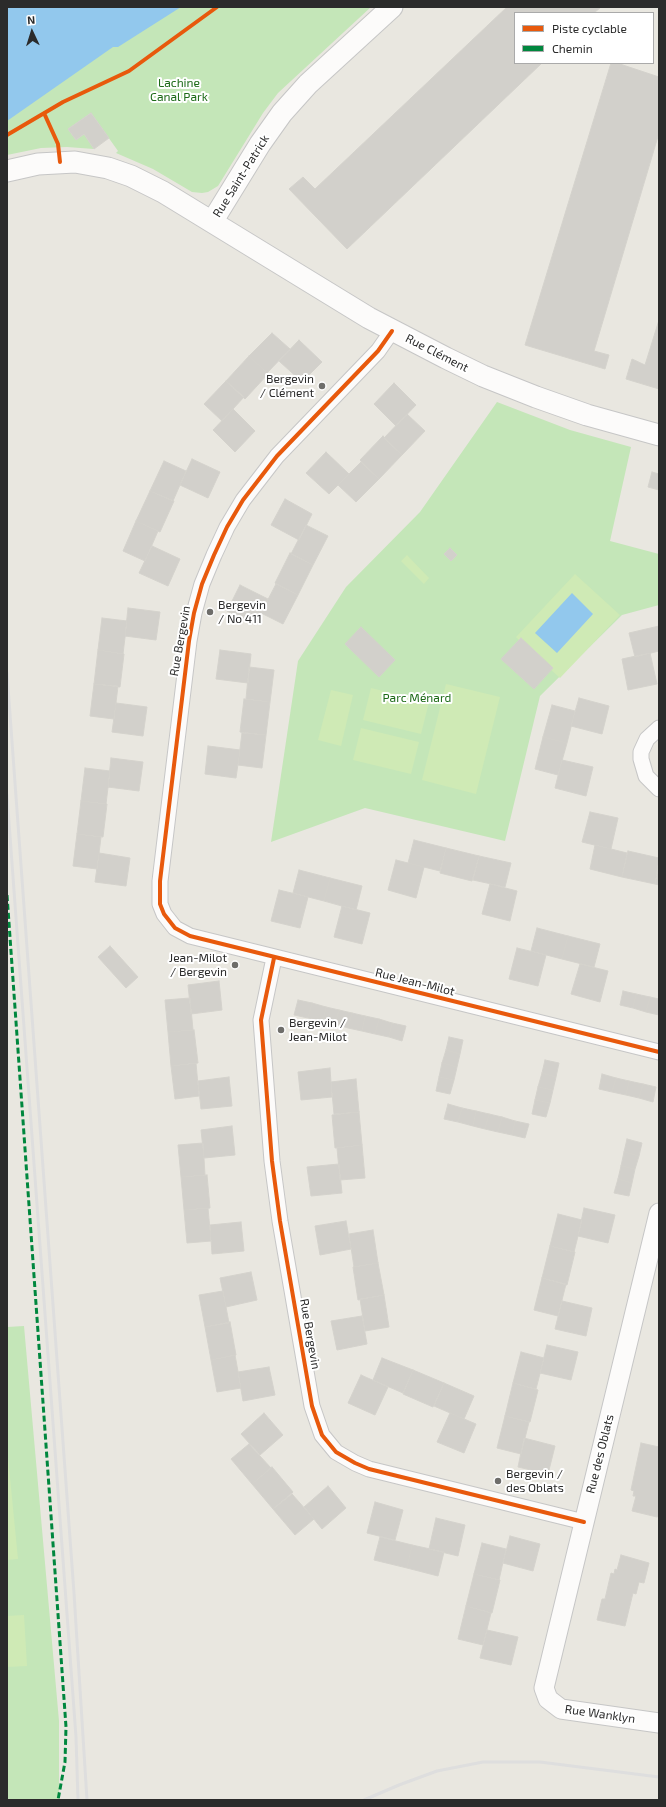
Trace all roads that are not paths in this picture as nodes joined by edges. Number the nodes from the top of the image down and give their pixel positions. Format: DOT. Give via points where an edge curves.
graph roads {
  1 [pos="392,7"];
  2 [pos="7,171"];
  3 [pos="212,222"];
  4 [pos="392,330"];
  5 [pos="659,435"];
  6 [pos="659,728"];
  7 [pos="659,789"];
  8 [pos="169,922"];
  9 [pos="274,958"];
  10 [pos="659,1052"];
  11 [pos="659,1213"];
  12 [pos="584,1522"];
  13 [pos="546,1696"];
  14 [pos="659,1723"];
  1 -- 3 [label="main road, Rue Saint-Patrick" via="308,84 282,113"];
  2 -- 3 [label="main road, Rue Saint-Patrick" via="55,162 75,162 108,168 152,186"];
  3 -- 4 [label="main road, Rue Clément"];
  4 -- 5 [label="main road, Rue Clément" via="478,374 536,398"];
  4 -- 8 [label="street, Rue Bergevin" via="378,351 277,456 243,500 227,527 202,584 188,648 160,881 160,904"];
  6 -- 7 [label="street" via="643,745 641,759 646,776"];
  8 -- 9 [label="street, Rue Jean-Milot" via="190,936"];
  9 -- 10 [label="street, Rue Jean-Milot"];
  9 -- 12 [label="street, Rue Bergevin" via="261,1020 272,1161 312,1406 322,1435 336,1452 369,1469"];
  11 -- 12 [label="street, Rue des Oblats"];
  12 -- 13 [label="street, Rue des Oblats" via="544,1683"];
  13 -- 14 [label="street, Rue Wanklyn" via="553,1705 565,1710"];
}
